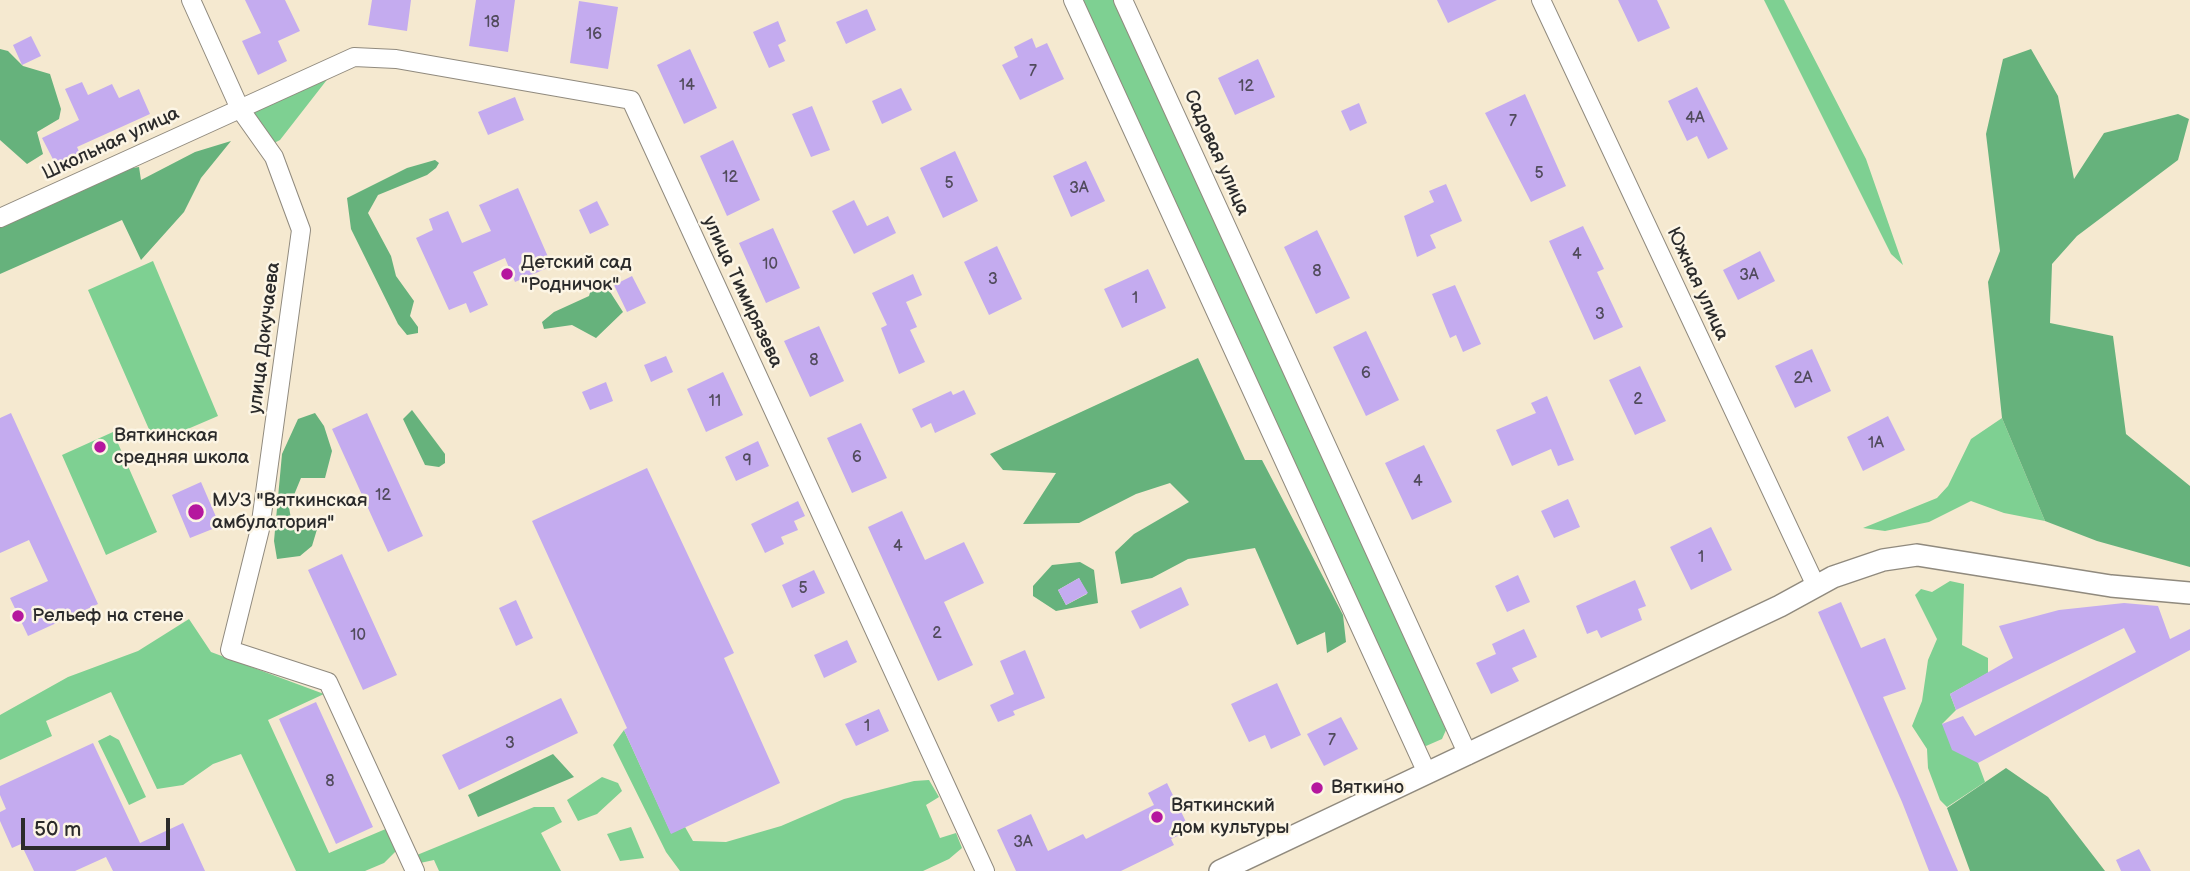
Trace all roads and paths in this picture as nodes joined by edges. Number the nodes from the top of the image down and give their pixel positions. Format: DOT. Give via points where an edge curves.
graph roads {
  1 [pos="191,0"];
  2 [pos="1073,0"];
  3 [pos="1123,0"];
  4 [pos="1541,0"];
  5 [pos="240,108"];
  6 [pos="0,218"];
  7 [pos="1816,586"];
  8 [pos="2190,593"];
  9 [pos="1468,755"];
  10 [pos="1427,773"];
  11 [pos="1228,867"];
  12 [pos="415,871"];
  13 [pos="985,871"];
  1 -- 5 [label="street"];
  2 -- 10 [label="street"];
  3 -- 9 [label="street, Садовая улица"];
  4 -- 7 [label="street, Южная улица"];
  5 -- 6 [label="street, Школьная улица"];
  5 -- 12 [label="street, улица Докучаева" via="274,157 301,230 260,528 230,650 328,682"];
  5 -- 13 [label="street, улица Тимирязева" via="354,57 396,59 631,100"];
  7 -- 8 [label="street" via="1883,560 1917,555 2111,586"];
  7 -- 9 [label="street"];
  9 -- 10 [label="street"];
  10 -- 11 [label="street"];
}
